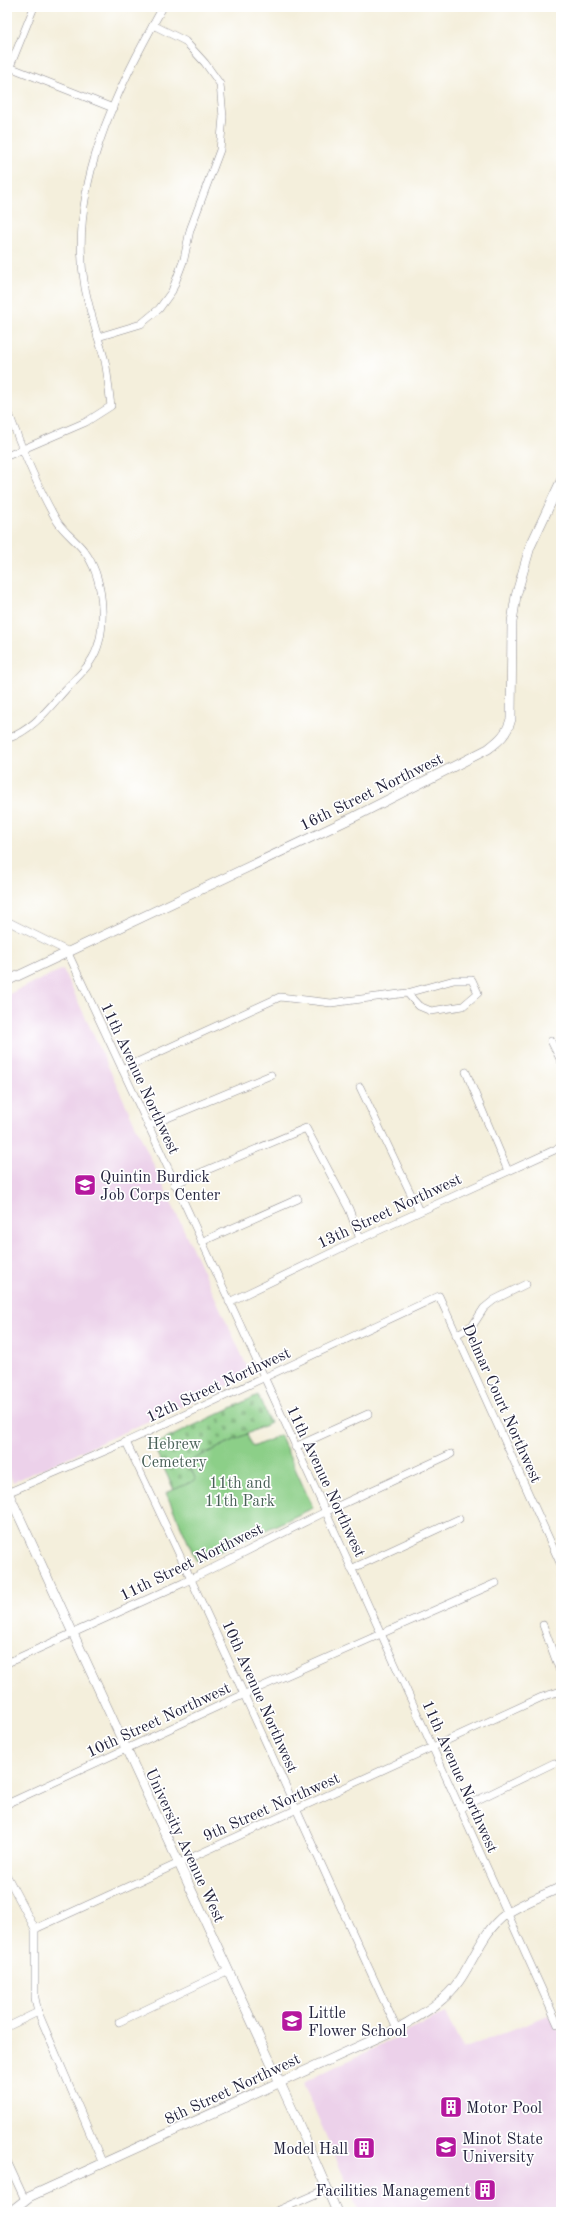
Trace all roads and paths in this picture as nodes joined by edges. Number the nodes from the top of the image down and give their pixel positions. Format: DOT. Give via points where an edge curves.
graph roads {
  1 [pos="34,7"];
  2 [pos="163,7"];
  3 [pos="153,25"];
  4 [pos="8,69"];
  5 [pos="113,108"];
  6 [pos="98,337"];
  7 [pos="7,408"];
  8 [pos="22,450"];
  9 [pos="7,456"];
  10 [pos="561,481"];
  11 [pos="7,739"];
  12 [pos="7,921"];
  13 [pos="67,951"];
  14 [pos="7,981"];
  15 [pos="407,993"];
  16 [pos="551,1041"];
  17 [pos="561,1061"];
  18 [pos="122,1069"];
  19 [pos="466,1072"];
  20 [pos="271,1074"];
  21 [pos="360,1086"];
  22 [pos="148,1126"];
  23 [pos="561,1146"];
  24 [pos="508,1171"];
  25 [pos="174,1184"];
  26 [pos="298,1199"];
  27 [pos="419,1212"];
  28 [pos="360,1238"];
  29 [pos="201,1242"];
  30 [pos="526,1284"];
  31 [pos="439,1296"];
  32 [pos="229,1302"];
  33 [pos="456,1335"];
  34 [pos="264,1378"];
  35 [pos="368,1414"];
  36 [pos="126,1442"];
  37 [pos="295,1447"];
  38 [pos="451,1454"];
  39 [pos="7,1492"];
  40 [pos="325,1512"];
  41 [pos="459,1519"];
  42 [pos="561,1565"];
  43 [pos="351,1569"];
  44 [pos="191,1577"];
  45 [pos="496,1583"];
  46 [pos="543,1625"];
  47 [pos="72,1633"];
  48 [pos="381,1634"];
  49 [pos="7,1663"];
  50 [pos="561,1674"];
  51 [pos="561,1691"];
  52 [pos="245,1694"];
  53 [pos="433,1748"];
  54 [pos="126,1749"];
  55 [pos="554,1763"];
  56 [pos="7,1804"];
  57 [pos="461,1808"];
  58 [pos="296,1810"];
  59 [pos="178,1864"];
  60 [pos="7,1876"];
  61 [pos="561,1887"];
  62 [pos="507,1914"];
  63 [pos="35,1929"];
  64 [pos="227,1971"];
  65 [pos="38,2012"];
  66 [pos="119,2022"];
  67 [pos="560,2024"];
  68 [pos="7,2027"];
  69 [pos="397,2029"];
  70 [pos="280,2083"];
  71 [pos="7,2161"];
  72 [pos="103,2164"];
  73 [pos="327,2189"];
  74 [pos="25,2200"];
  75 [pos="10,2212"];
  76 [pos="275,2212"];
  77 [pos="337,2212"];
  1 -- 4 [label="street"];
  2 -- 3 [label="street"];
  3 -- 5 [label="street" via="131,65"];
  3 -- 6 [label="street" via="185,41 220,84 223,118 220,150 190,230 184,259 172,291 159,308 141,324"];
  4 -- 5 [label="street"];
  5 -- 6 [label="street" via="98,147 86,193 82,237 85,287"];
  6 -- 8 [label="street" via="105,363 111,406 86,422"];
  7 -- 8 [label="street"];
  8 -- 9 [label="street"];
  8 -- 11 [label="street" via="64,532 86,553 95,568 100,586 101,638 91,662 42,717 23,732"];
  10 -- 13 [label="street, 16th Street Northwest" via="523,568 512,622 511,719 507,733 500,740 488,750 354,817"];
  12 -- 13 [label="street"];
  13 -- 14 [label="street, 16th Street Northwest"];
  13 -- 18 [label="street, 11th Avenue Northwest"];
  15 -- 15 [label="street" via="454,980 472,980 478,993 463,1006 431,1011 419,1006"];
  15 -- 18 [label="street" via="331,1003 280,997"];
  16 -- 17 [label="street"];
  18 -- 22 [label="street, 11th Avenue Northwest"];
  19 -- 24 [label="street"];
  20 -- 22 [label="street"];
  21 -- 27 [label="street"];
  22 -- 25 [label="street, 11th Avenue Northwest"];
  23 -- 24 [label="street, 13th Street Northwest"];
  24 -- 27 [label="street, 13th Street Northwest"];
  25 -- 28 [label="street" via="306,1128 349,1209"];
  25 -- 29 [label="street, 11th Avenue Northwest"];
  26 -- 29 [label="street"];
  27 -- 28 [label="street, 13th Street Northwest"];
  28 -- 32 [label="street, 13th Street Northwest"];
  29 -- 32 [label="street, 11th Avenue Northwest"];
  30 -- 33 [label="street" via="494,1300 484,1308 473,1325"];
  31 -- 33 [label="street, Delmar Court Northwest"];
  31 -- 34 [label="street, 12th Street Northwest"];
  32 -- 34 [label="street, 11th Avenue Northwest"];
  33 -- 42 [label="street, Delmar Court Northwest"];
  34 -- 36 [label="street, 12th Street Northwest"];
  34 -- 37 [label="street, 11th Avenue Northwest"];
  35 -- 37 [label="street"];
  36 -- 39 [label="street, 12th Street Northwest"];
  36 -- 44 [label="street, 10th Avenue Northwest"];
  37 -- 40 [label="street, 11th Avenue Northwest"];
  38 -- 40 [label="street, 11th Street Northwest"];
  39 -- 47 [label="street, University Avenue West"];
  40 -- 43 [label="street, 11th Avenue Northwest"];
  40 -- 44 [label="street, 11th Street Northwest"];
  41 -- 43 [label="street"];
  43 -- 48 [label="street, 11th Avenue Northwest"];
  44 -- 47 [label="street, 11th Street Northwest" via="183,1583"];
  44 -- 52 [label="street, 10th Avenue Northwest"];
  45 -- 48 [label="street, 10th Street Northwest"];
  46 -- 50 [label="street"];
  47 -- 49 [label="street, 11th Street Northwest"];
  47 -- 54 [label="street, University Avenue West"];
  48 -- 52 [label="street, 10th Street Northwest"];
  48 -- 53 [label="street, 11th Avenue Northwest"];
  51 -- 53 [label="street, 9th Street Northwest" via="542,1697"];
  52 -- 54 [label="street, 10th Street Northwest"];
  52 -- 58 [label="street, 10th Avenue Northwest"];
  53 -- 57 [label="street, 11th Avenue Northwest"];
  53 -- 58 [label="street, 9th Street Northwest"];
  54 -- 56 [label="street, 10th Street Northwest"];
  54 -- 59 [label="street, University Avenue West"];
  55 -- 57 [label="street"];
  57 -- 62 [label="street, 11th Avenue Northwest"];
  58 -- 59 [label="street, 9th Street Northwest"];
  58 -- 69 [label="street, 10th Avenue Northwest"];
  59 -- 63 [label="street, 9th Street Northwest"];
  59 -- 64 [label="street, University Avenue West"];
  60 -- 63 [label="street"];
  61 -- 62 [label="street, 8th Street Northwest"];
  62 -- 67 [label="street, 11th Avenue Northwest"];
  62 -- 69 [label="street, 8th Street Northwest" via="486,1934 459,1981 446,1996 434,2007"];
  63 -- 65 [label="street" via="35,1998"];
  64 -- 66 [label="street"];
  64 -- 70 [label="street, University Avenue West"];
  65 -- 68 [label="street"];
  65 -- 72 [label="street"];
  69 -- 70 [label="street, 8th Street Northwest"];
  70 -- 72 [label="street, 8th Street Northwest"];
  70 -- 73 [label="street, University Avenue West"];
  71 -- 74 [label="street"];
  72 -- 74 [label="street, 8th Street Northwest"];
  73 -- 76 [label="street"];
  73 -- 77 [label="street, University Avenue West"];
  74 -- 75 [label="street, 8th Street Northwest"];
}
